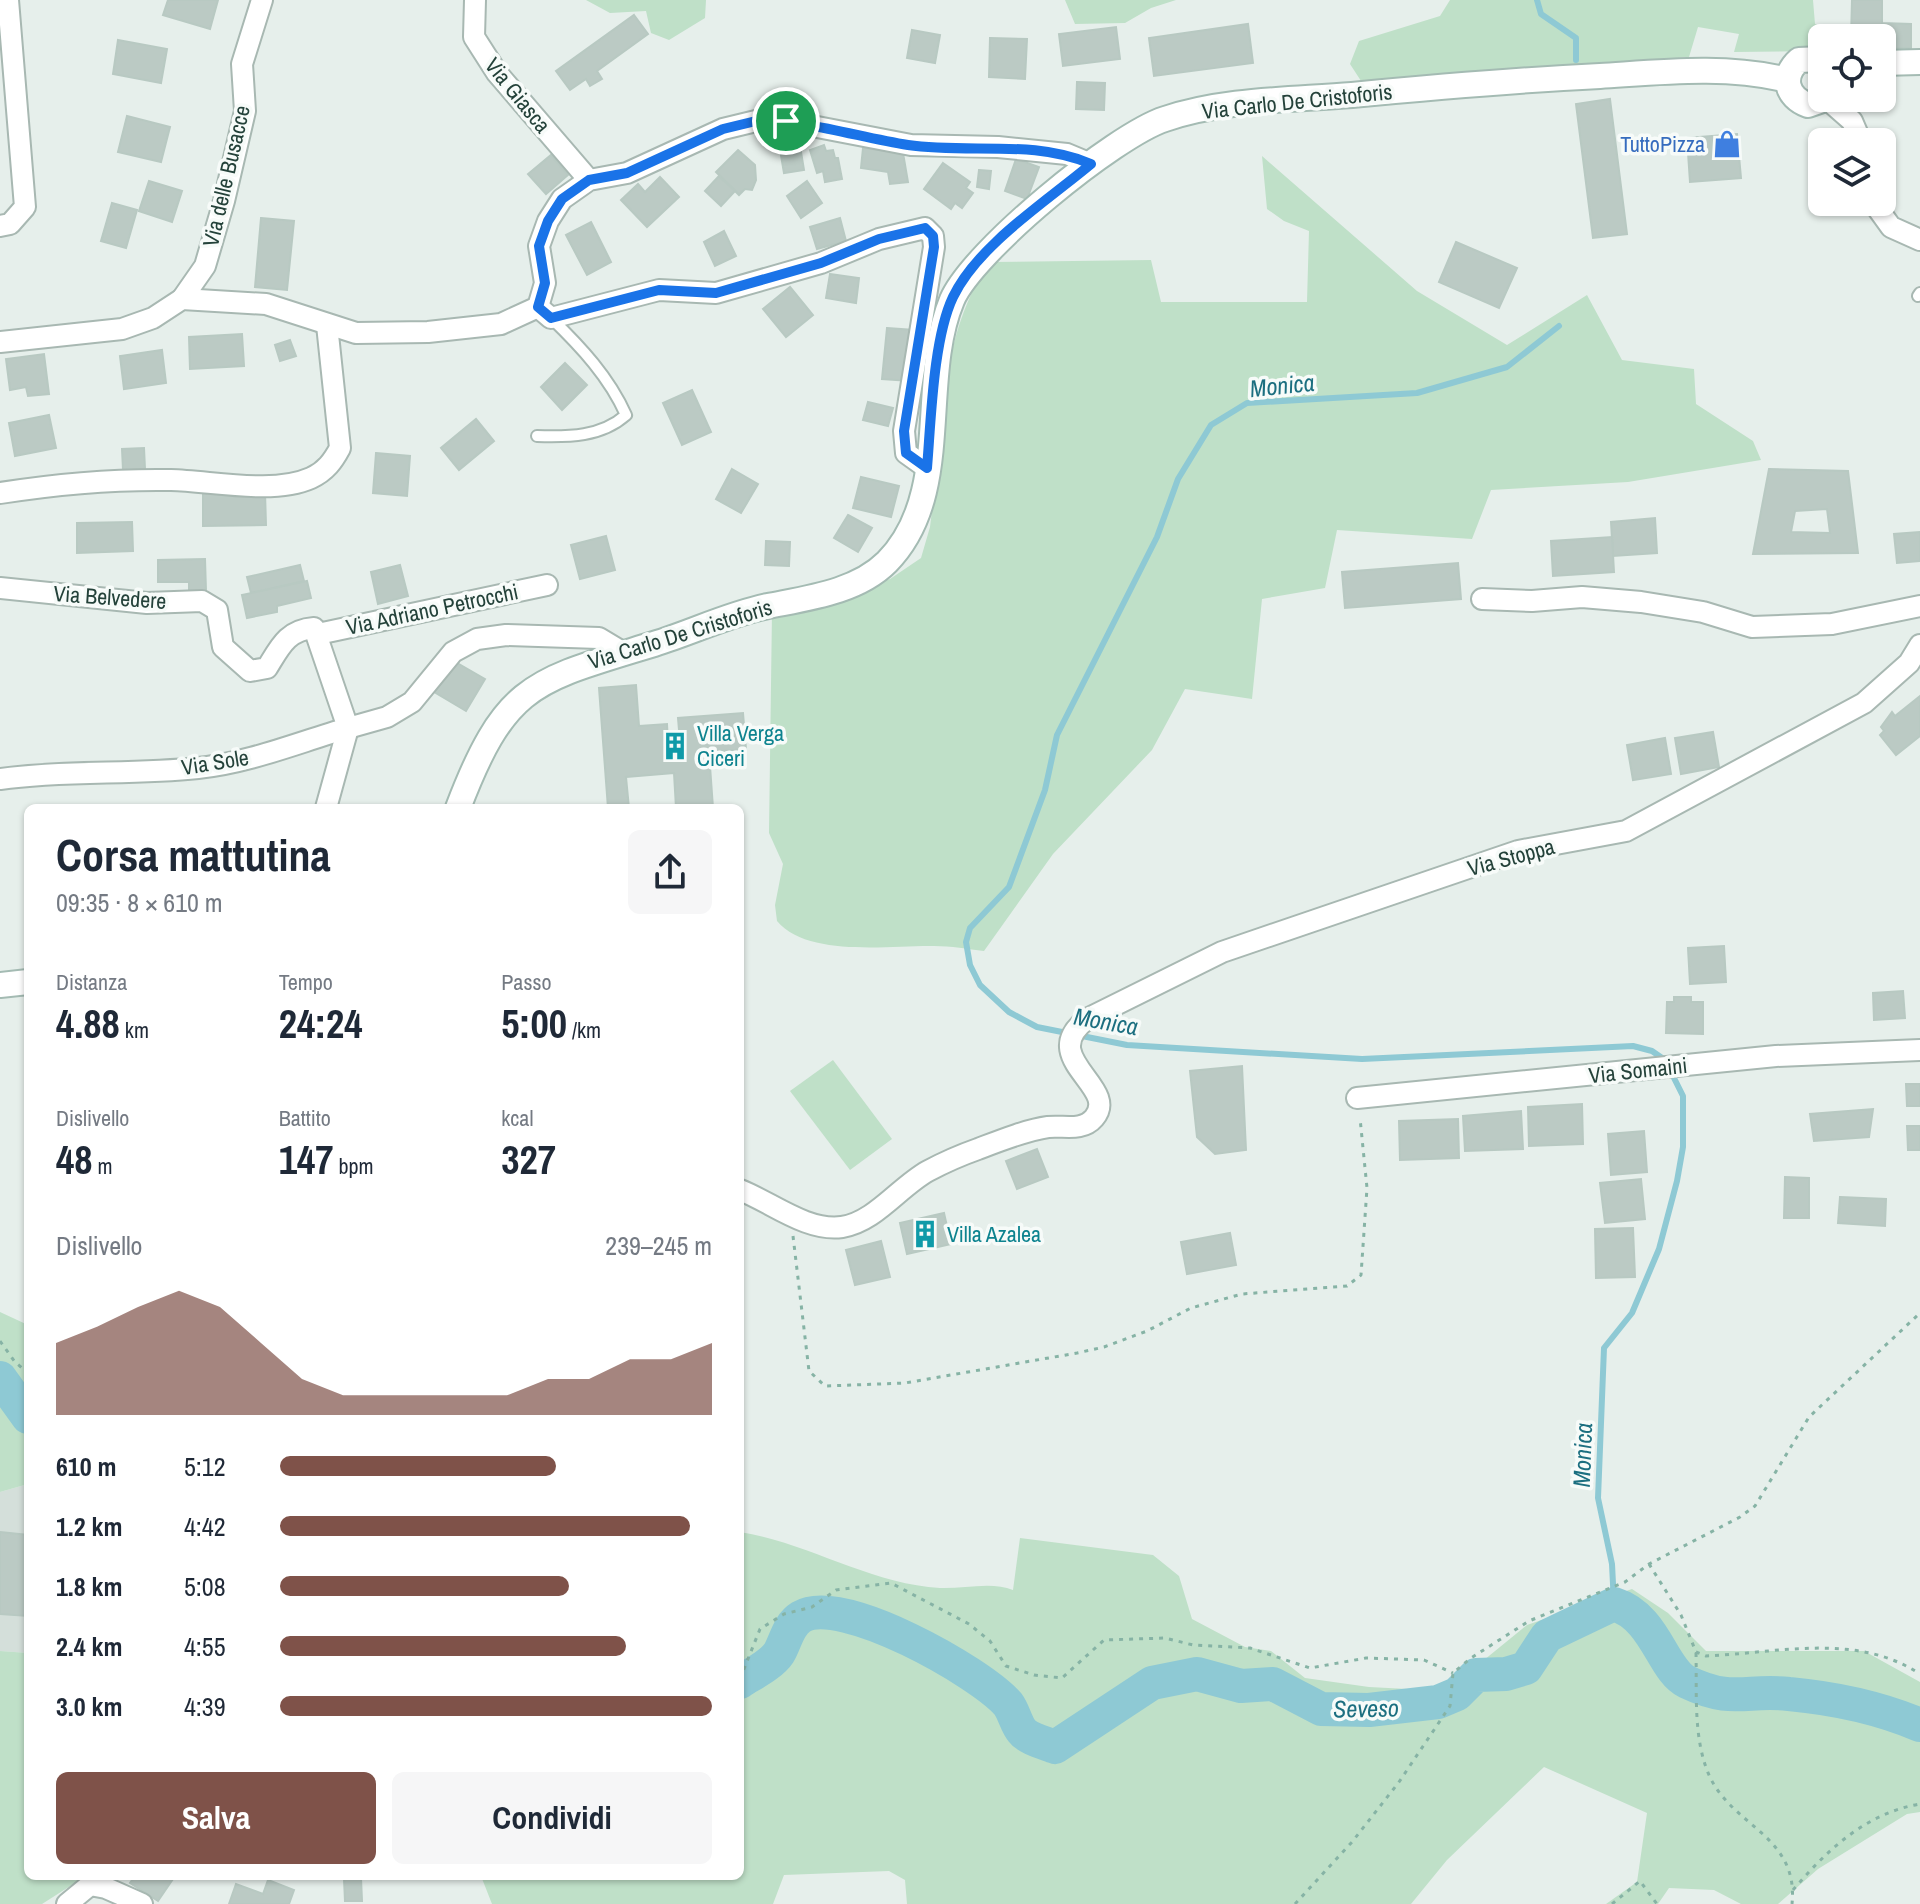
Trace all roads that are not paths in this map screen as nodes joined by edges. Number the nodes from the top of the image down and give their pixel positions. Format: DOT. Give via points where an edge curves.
graph roads {
  1 [pos="8,0"];
  2 [pos="262,0"];
  3 [pos="475,0"];
  4 [pos="1808,60"];
  5 [pos="1920,62"];
  6 [pos="1896,63"];
  7 [pos="1788,80"];
  8 [pos="1808,103"];
  9 [pos="1843,112"];
  10 [pos="1855,128"];
  11 [pos="1091,164"];
  12 [pos="589,180"];
  13 [pos="1883,216"];
  14 [pos="0,226"];
  15 [pos="1920,240"];
  16 [pos="182,299"];
  17 [pos="545,313"];
  18 [pos="327,325"];
  19 [pos="0,342"];
  20 [pos="537,436"];
  21 [pos="927,468"];
  22 [pos="0,493"];
  23 [pos="547,585"];
  24 [pos="0,588"];
  25 [pos="1482,599"];
  26 [pos="1920,606"];
  27 [pos="318,634"];
  28 [pos="1920,645"];
  29 [pos="624,653"];
  30 [pos="348,728"];
  31 [pos="0,779"];
  32 [pos="327,804"];
  33 [pos="460,804"];
  34 [pos="24,982"];
  35 [pos="0,985"];
  36 [pos="1920,1050"];
  37 [pos="1357,1098"];
  38 [pos="744,1192"];
  39 [pos="67,1904"];
  40 [pos="142,1904"];
  1 -- 14 [label="street" via="25,207 10,224"];
  2 -- 16 [label="street, Via delle Busacce" via="242,64 245,111 224,201 205,266"];
  3 -- 12 [label="street, Via Giasca" via="474,37 497,73"];
  4 -- 7 [label="main road" via="1799,60"];
  5 -- 6 [label="main road"];
  7 -- 8 [label="main road" via="1791,93"];
  7 -- 11 [label="main road, Via Carlo De Cristoforis" via="1712,69 1476,83 1206,108 1137,130"];
  9 -- 10 [label="street"];
  11 -- 12 [label="street" via="1067,154 911,145 786,121 756,121 723,129 627,173"];
  11 -- 21 [label="main road, Via Carlo De Cristoforis" via="987,252 953,297 940,349"];
  12 -- 17 [label="street" via="562,199 539,246"];
  13 -- 15 [label="street" via="1891,227"];
  16 -- 18 [label="street" via="266,304"];
  16 -- 19 [label="street" via="153,318 122,329"];
  17 -- 18 [label="street" via="428,332 356,333"];
  17 -- 20 [label="lane" via="589,358 626,415 611,428 569,437"];
  17 -- 21 [label="street" via="659,290 716,293 925,228 934,247 904,431 906,453"];
  18 -- 22 [label="street" via="340,448 331,465 310,479 263,486 171,480 65,483"];
  21 -- 29 [label="main road, Via Carlo De Cristoforis" via="907,535 886,563 863,579 834,592 748,610"];
  23 -- 27 [label="street, Via Adriano Petrocchi"];
  24 -- 27 [label="street, Via Belvedere" via="147,603 202,601 217,610 223,647 250,671 267,668 280,643 299,629 314,628"];
  25 -- 26 [label="street" via="1641,602 1752,627 1832,624"];
  27 -- 30 [label="street"];
  28 -- 38 [label="street, Via Stoppa" via="1909,663 1864,703 1626,831 1518,851 1222,952 1073,1036 1072,1061 1097,1092 1099,1105 1094,1118 1081,1126 1047,1127 978,1149 926,1172 857,1223 840,1227 823,1226"];
  29 -- 30 [label="street" via="599,638 477,639 453,652 412,702 387,717"];
  29 -- 33 [label="main road, Via Carlo De Cristoforis" via="559,674 513,705 476,760"];
  30 -- 31 [label="street, Via Sole" via="198,768"];
  30 -- 32 [label="street"];
  34 -- 35 [label="main road"];
  36 -- 37 [label="street, Via Somaini" via="1776,1056"];
  39 -- 40 [label="street" via="90,1885"];
}
